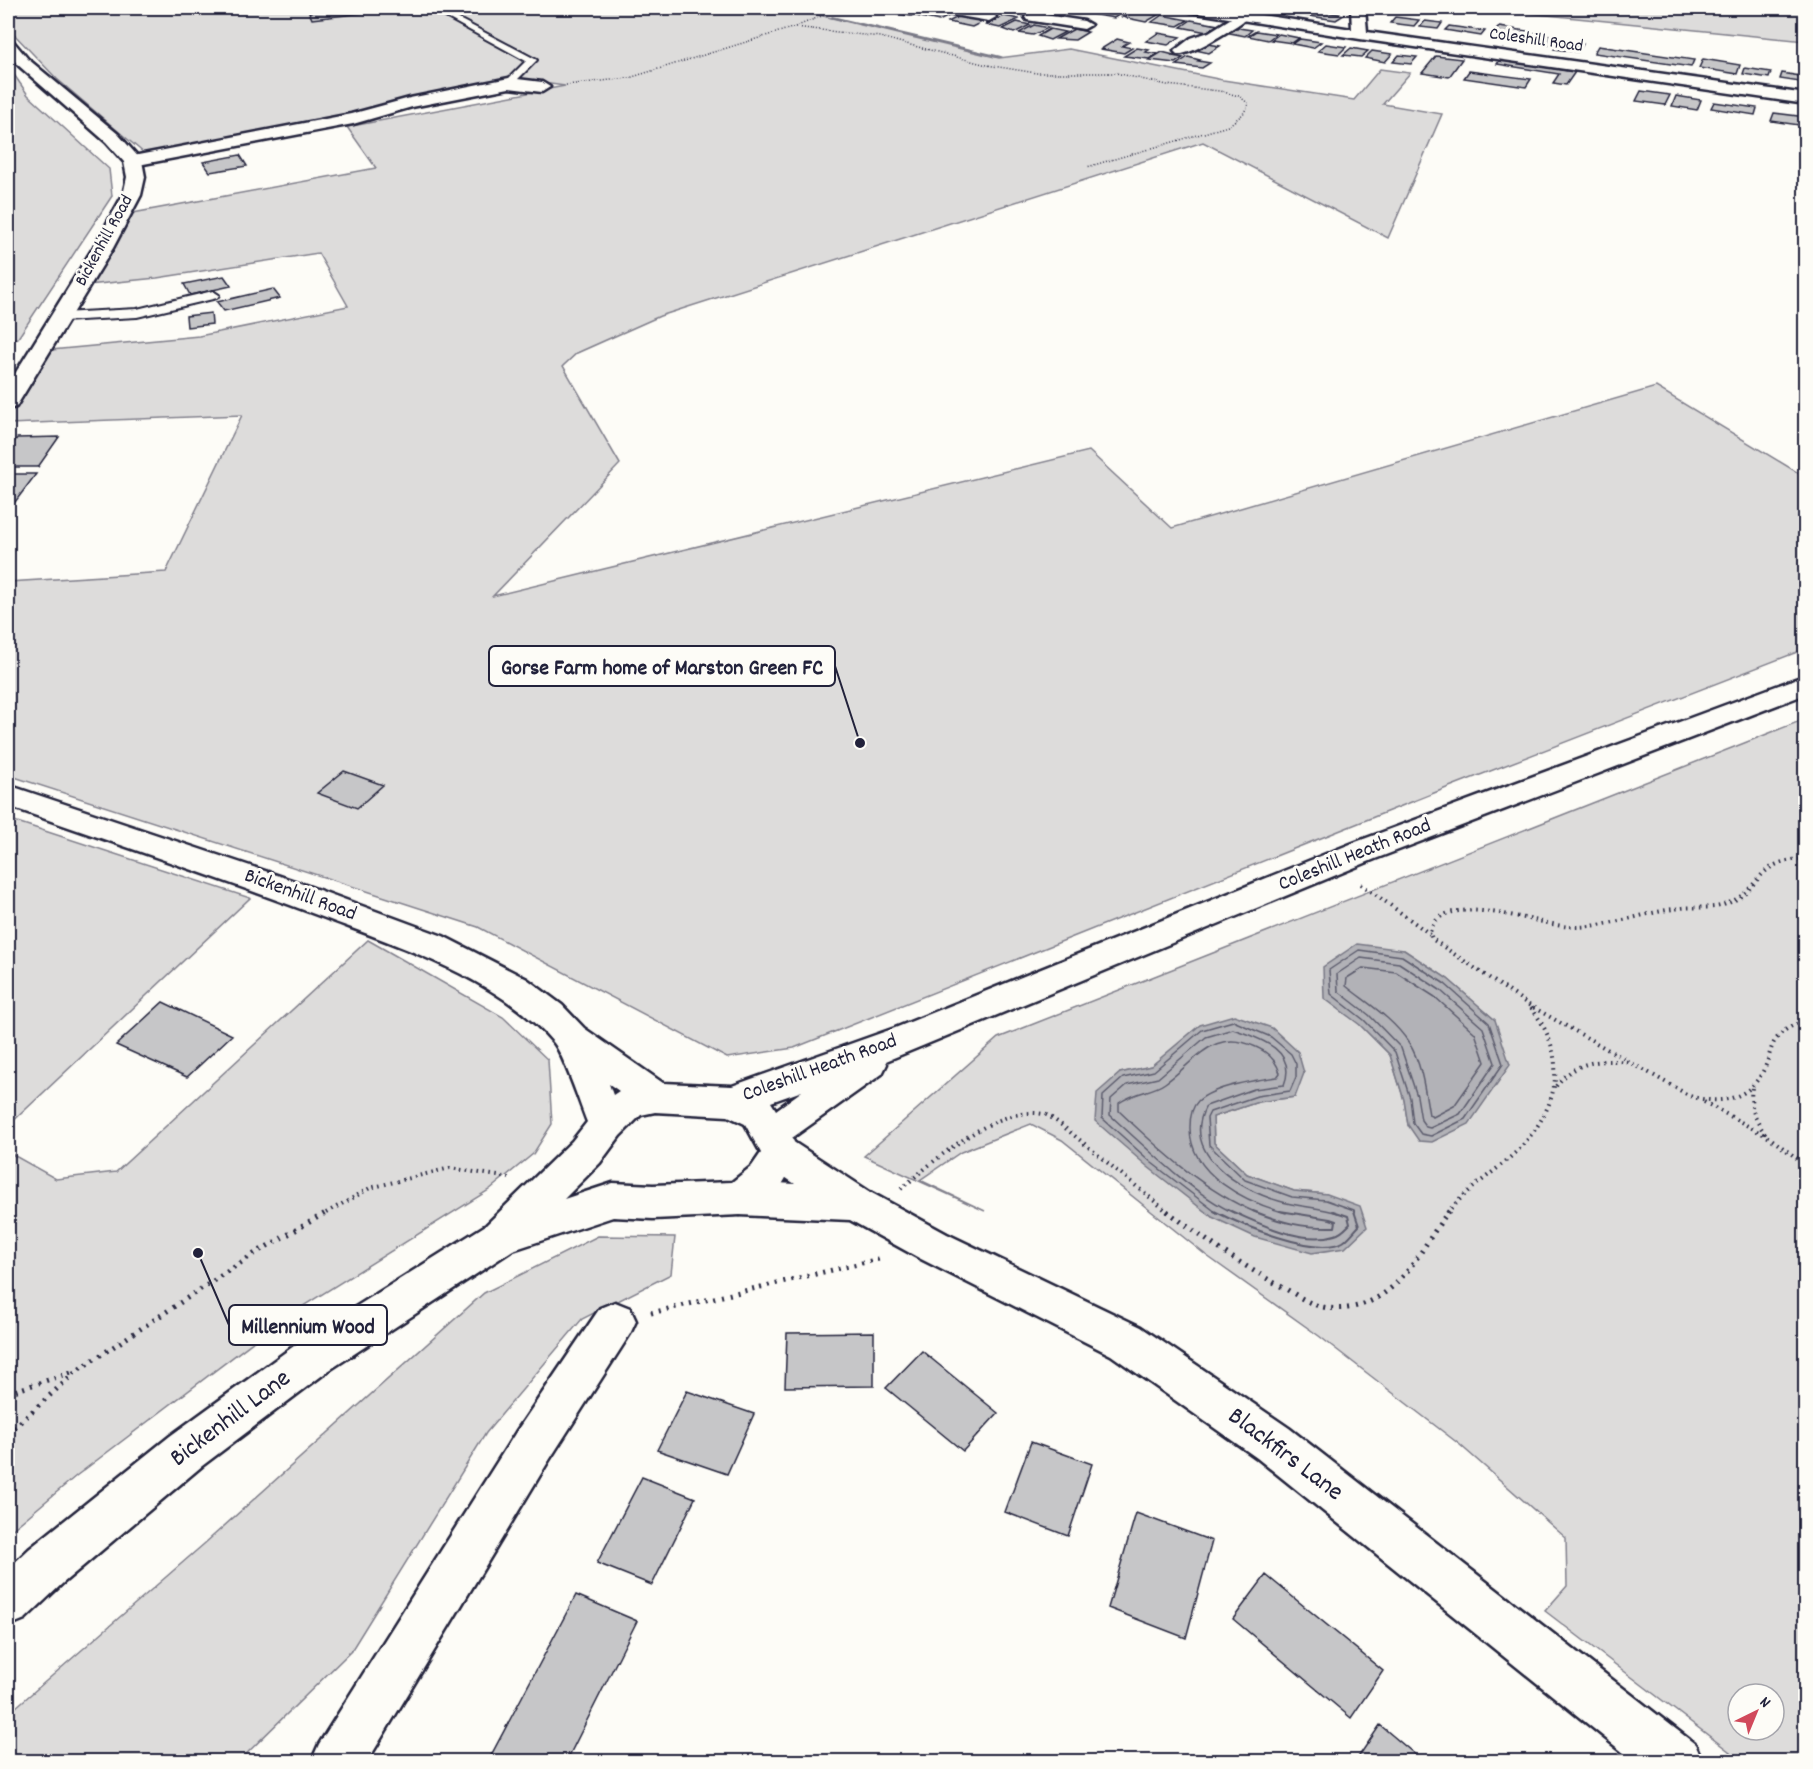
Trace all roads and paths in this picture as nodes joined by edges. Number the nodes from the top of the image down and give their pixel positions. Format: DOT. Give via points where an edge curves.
graph roads {
  1 [pos="433,8"];
  2 [pos="841,8"];
  3 [pos="936,8"];
  4 [pos="1191,8"];
  5 [pos="1358,8"];
  6 [pos="1241,16"];
  7 [pos="988,17"];
  8 [pos="1032,17"];
  9 [pos="1083,19"];
  10 [pos="795,27"];
  11 [pos="1360,35"];
  12 [pos="8,44"];
  13 [pos="1163,48"];
  14 [pos="1182,51"];
  15 [pos="1205,55"];
  16 [pos="509,83"];
  17 [pos="536,87"];
  18 [pos="1806,99"];
  19 [pos="353,119"];
  20 [pos="133,161"];
  21 [pos="1087,166"];
  22 [pos="216,300"];
  23 [pos="62,317"];
  24 [pos="8,402"];
  25 [pos="1806,684"];
  26 [pos="8,795"];
  27 [pos="1806,859"];
  28 [pos="1334,864"];
  29 [pos="1430,934"];
  30 [pos="1530,1005"];
  31 [pos="1806,1020"];
  32 [pos="571,1038"];
  33 [pos="908,1038"];
  34 [pos="1631,1063"];
  35 [pos="1556,1087"];
  36 [pos="1752,1088"];
  37 [pos="656,1097"];
  38 [pos="733,1101"];
  39 [pos="1703,1101"];
  40 [pos="1770,1138"];
  41 [pos="596,1139"];
  42 [pos="776,1143"];
  43 [pos="1806,1166"];
  44 [pos="520,1179"];
  45 [pos="740,1198"];
  46 [pos="613,1200"];
  47 [pos="865,1209"];
  48 [pos="500,1236"];
  49 [pos="933,1246"];
  50 [pos="615,1321"];
  51 [pos="78,1370"];
  52 [pos="8,1393"];
  53 [pos="8,1433"];
  54 [pos="8,1602"];
  55 [pos="337,1761"];
  56 [pos="1677,1761"];
  1 -- 16 [label="lane" via="532,60"];
  2 -- 10 [label="path"];
  3 -- 7 [label="street"];
  4 -- 6 [label="street, Coleshill Road"];
  5 -- 11 [label="street"];
  6 -- 11 [label="street, Coleshill Road"];
  6 -- 14 [label="street"];
  8 -- 9 [label="street" via="1063,22"];
  10 -- 17 [label="path" via="629,78"];
  10 -- 21 [label="path" via="890,39 987,65 1036,73 1116,73 1167,85 1219,91 1239,96 1248,104 1243,114 1228,126"];
  11 -- 18 [label="street, Coleshill Road"];
  12 -- 20 [label="street"];
  13 -- 14 [label="street"];
  14 -- 15 [label="street"];
  16 -- 17 [label="street"];
  16 -- 19 [label="street"];
  17 -- 19 [label="street"];
  19 -- 20 [label="street"];
  20 -- 23 [label="street, Bickenhill Road" via="136,177 132,195"];
  22 -- 23 [label="lane" via="137,313"];
  23 -- 24 [label="street, Bickenhill Road"];
  25 -- 28 [label="street, Coleshill Heath Road"];
  26 -- 32 [label="street, Bickenhill Road" via="280,888 431,945 515,988"];
  27 -- 29 [label="path" via="1773,864 1730,903 1716,906 1681,908 1571,927 1476,910 1443,917 1432,926"];
  28 -- 29 [label="path"];
  28 -- 33 [label="street, Coleshill Heath Road"];
  29 -- 30 [label="path"];
  30 -- 34 [label="path"];
  30 -- 35 [label="path" via="1547,1030 1554,1054"];
  31 -- 36 [label="path" via="1778,1036"];
  32 -- 37 [label="street, Bickenhill Road"];
  32 -- 41 [label="street, Bickenhill Road"];
  33 -- 38 [label="street, Coleshill Heath Road"];
  33 -- 42 [label="street, Coleshill Heath Road"];
  34 -- 35 [label="path" via="1595,1060 1569,1070"];
  34 -- 39 [label="path"];
  35 -- 47 [label="path" via="1543,1116 1523,1144 1459,1199 1403,1277 1375,1301 1349,1308 1325,1308 1307,1301 1223,1253 1175,1220 1059,1123 1043,1114 1017,1114 991,1125"];
  36 -- 39 [label="path" via="1726,1102"];
  36 -- 40 [label="path" via="1753,1115"];
  37 -- 38 [label="street"];
  37 -- 41 [label="street" via="629,1103"];
  38 -- 42 [label="street" via="758,1113"];
  39 -- 40 [label="path"];
  40 -- 43 [label="path"];
  41 -- 46 [label="street" via="593,1178"];
  41 -- 48 [label="street, Bickenhill Lane"];
  42 -- 45 [label="street" via="766,1177"];
  42 -- 47 [label="street, Blackfirs Lane"];
  44 -- 51 [label="path" via="450,1168 370,1188 257,1252"];
  45 -- 46 [label="street"];
  45 -- 47 [label="street, Blackfirs Lane"];
  46 -- 48 [label="street, Bickenhill Lane"];
  47 -- 49 [label="street, Blackfirs Lane"];
  48 -- 54 [label="street, Bickenhill Lane" via="313,1357 186,1451"];
  49 -- 50 [label="path"];
  49 -- 56 [label="street, Blackfirs Lane" via="1136,1348 1273,1443"];
  50 -- 55 [label="street" via="520,1443"];
  51 -- 52 [label="path"];
  51 -- 53 [label="path"];
}
